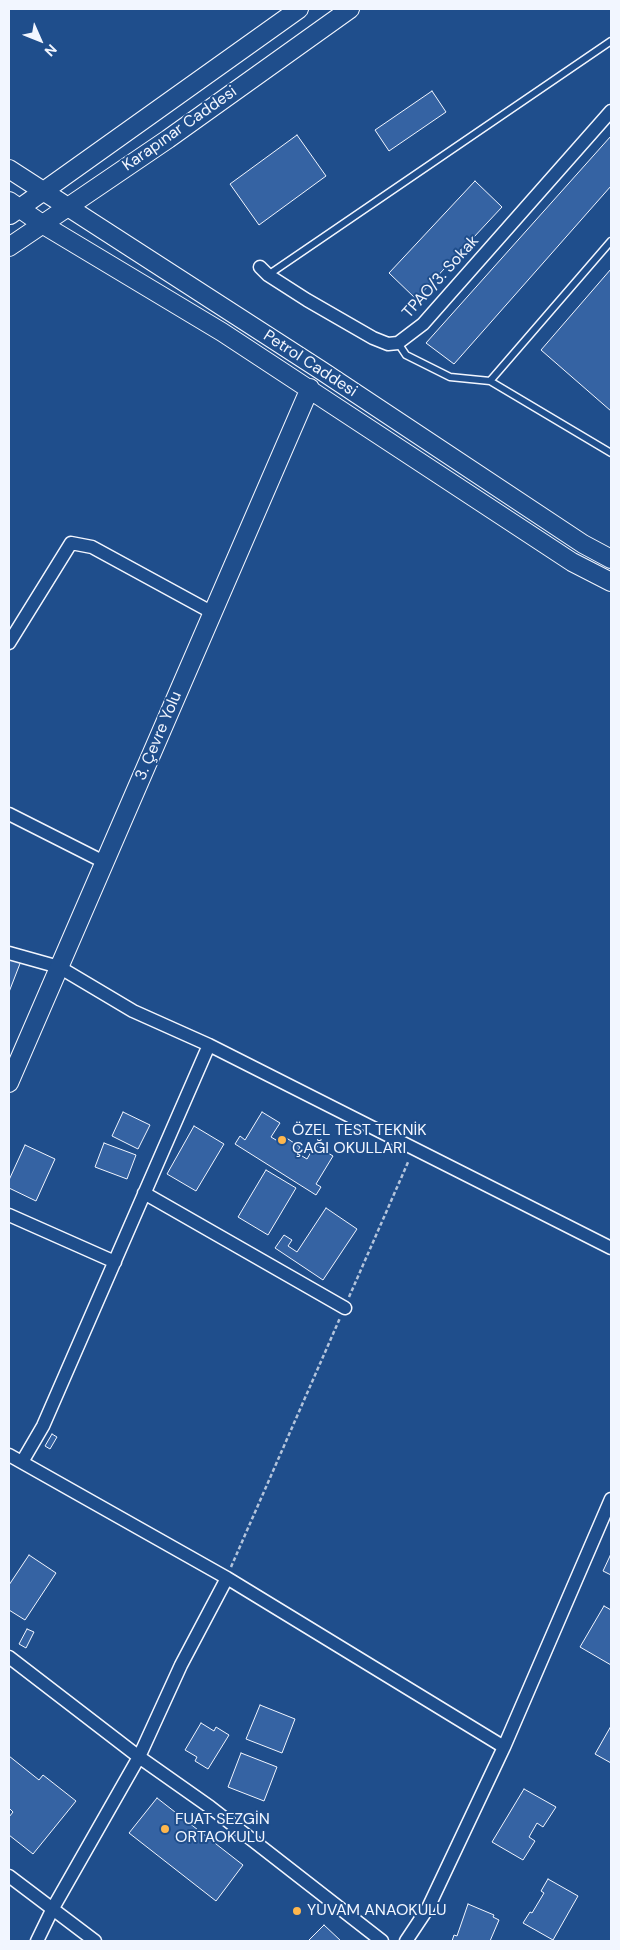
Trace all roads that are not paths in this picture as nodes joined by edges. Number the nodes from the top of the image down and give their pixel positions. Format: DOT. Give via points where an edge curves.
graph roads {
  1 [pos="299,9"];
  2 [pos="350,9"];
  3 [pos="611,41"];
  4 [pos="611,111"];
  5 [pos="9,169"];
  6 [pos="43,190"];
  7 [pos="68,206"];
  8 [pos="12,208"];
  9 [pos="42,224"];
  10 [pos="611,240"];
  11 [pos="9,248"];
  12 [pos="264,271"];
  13 [pos="398,343"];
  14 [pos="490,381"];
  15 [pos="310,388"];
  16 [pos="611,453"];
  17 [pos="611,559"];
  18 [pos="611,582"];
  19 [pos="213,613"];
  20 [pos="9,642"];
  21 [pos="9,814"];
  22 [pos="104,862"];
  23 [pos="9,953"];
  24 [pos="59,968"];
  25 [pos="209,1045"];
  26 [pos="9,1083"];
  27 [pos="144,1194"];
  28 [pos="9,1215"];
  29 [pos="611,1248"];
  30 [pos="115,1262"];
  31 [pos="345,1308"];
  32 [pos="9,1455"];
  33 [pos="22,1462"];
  34 [pos="611,1500"];
  35 [pos="227,1578"];
  36 [pos="9,1657"];
  37 [pos="504,1746"];
  38 [pos="139,1757"];
  39 [pos="9,1876"];
  40 [pos="53,1908"];
  41 [pos="37,1941"];
  42 [pos="95,1941"];
  43 [pos="382,1941"];
  44 [pos="406,1941"];
  1 -- 6 [label="main road, Karapınar Caddesi"];
  2 -- 7 [label="main road, Karapınar Caddesi"];
  3 -- 12 [label="lane"];
  4 -- 13 [label="street, TPAO/3. Sokak" via="423,324"];
  5 -- 6 [label="main road, Petrol Caddesi"];
  6 -- 7 [label="main road, Petrol Caddesi"];
  6 -- 8 [label="main road, Karapınar Caddesi"];
  7 -- 9 [label="main road, Karapınar Caddesi"];
  7 -- 17 [label="main road, Petrol Caddesi" via="583,544"];
  8 -- 9 [label="main road, Petrol Caddesi"];
  9 -- 11 [label="main road, Karapınar Caddesi"];
  9 -- 15 [label="main road, Petrol Caddesi"];
  10 -- 14 [label="lane"];
  12 -- 13 [label="street" via="373,338 388,344"];
  13 -- 14 [label="lane" via="406,355 450,376"];
  14 -- 16 [label="lane"];
  15 -- 18 [label="main road, Petrol Caddesi" via="572,562"];
  15 -- 19 [label="main road, 3. Çevre Yolu"];
  19 -- 20 [label="street" via="92,547 71,543"];
  19 -- 22 [label="main road, 3. Çevre Yolu"];
  21 -- 22 [label="street"];
  22 -- 24 [label="main road, 3. Çevre Yolu"];
  23 -- 24 [label="street"];
  24 -- 25 [label="street" via="133,1011"];
  24 -- 26 [label="main road, 3. Çevre Yolu"];
  25 -- 27 [label="street"];
  25 -- 29 [label="street"];
  27 -- 30 [label="street"];
  27 -- 31 [label="street"];
  28 -- 30 [label="street"];
  30 -- 33 [label="street" via="43,1426"];
  32 -- 33 [label="street"];
  33 -- 35 [label="street"];
  34 -- 37 [label="street"];
  35 -- 37 [label="street"];
  35 -- 38 [label="street" via="181,1665"];
  36 -- 38 [label="street"];
  37 -- 44 [label="street" via="428,1908"];
  38 -- 40 [label="street"];
  38 -- 43 [label="street" via="210,1807"];
  39 -- 40 [label="street"];
  40 -- 41 [label="street"];
  40 -- 42 [label="street"];
}
